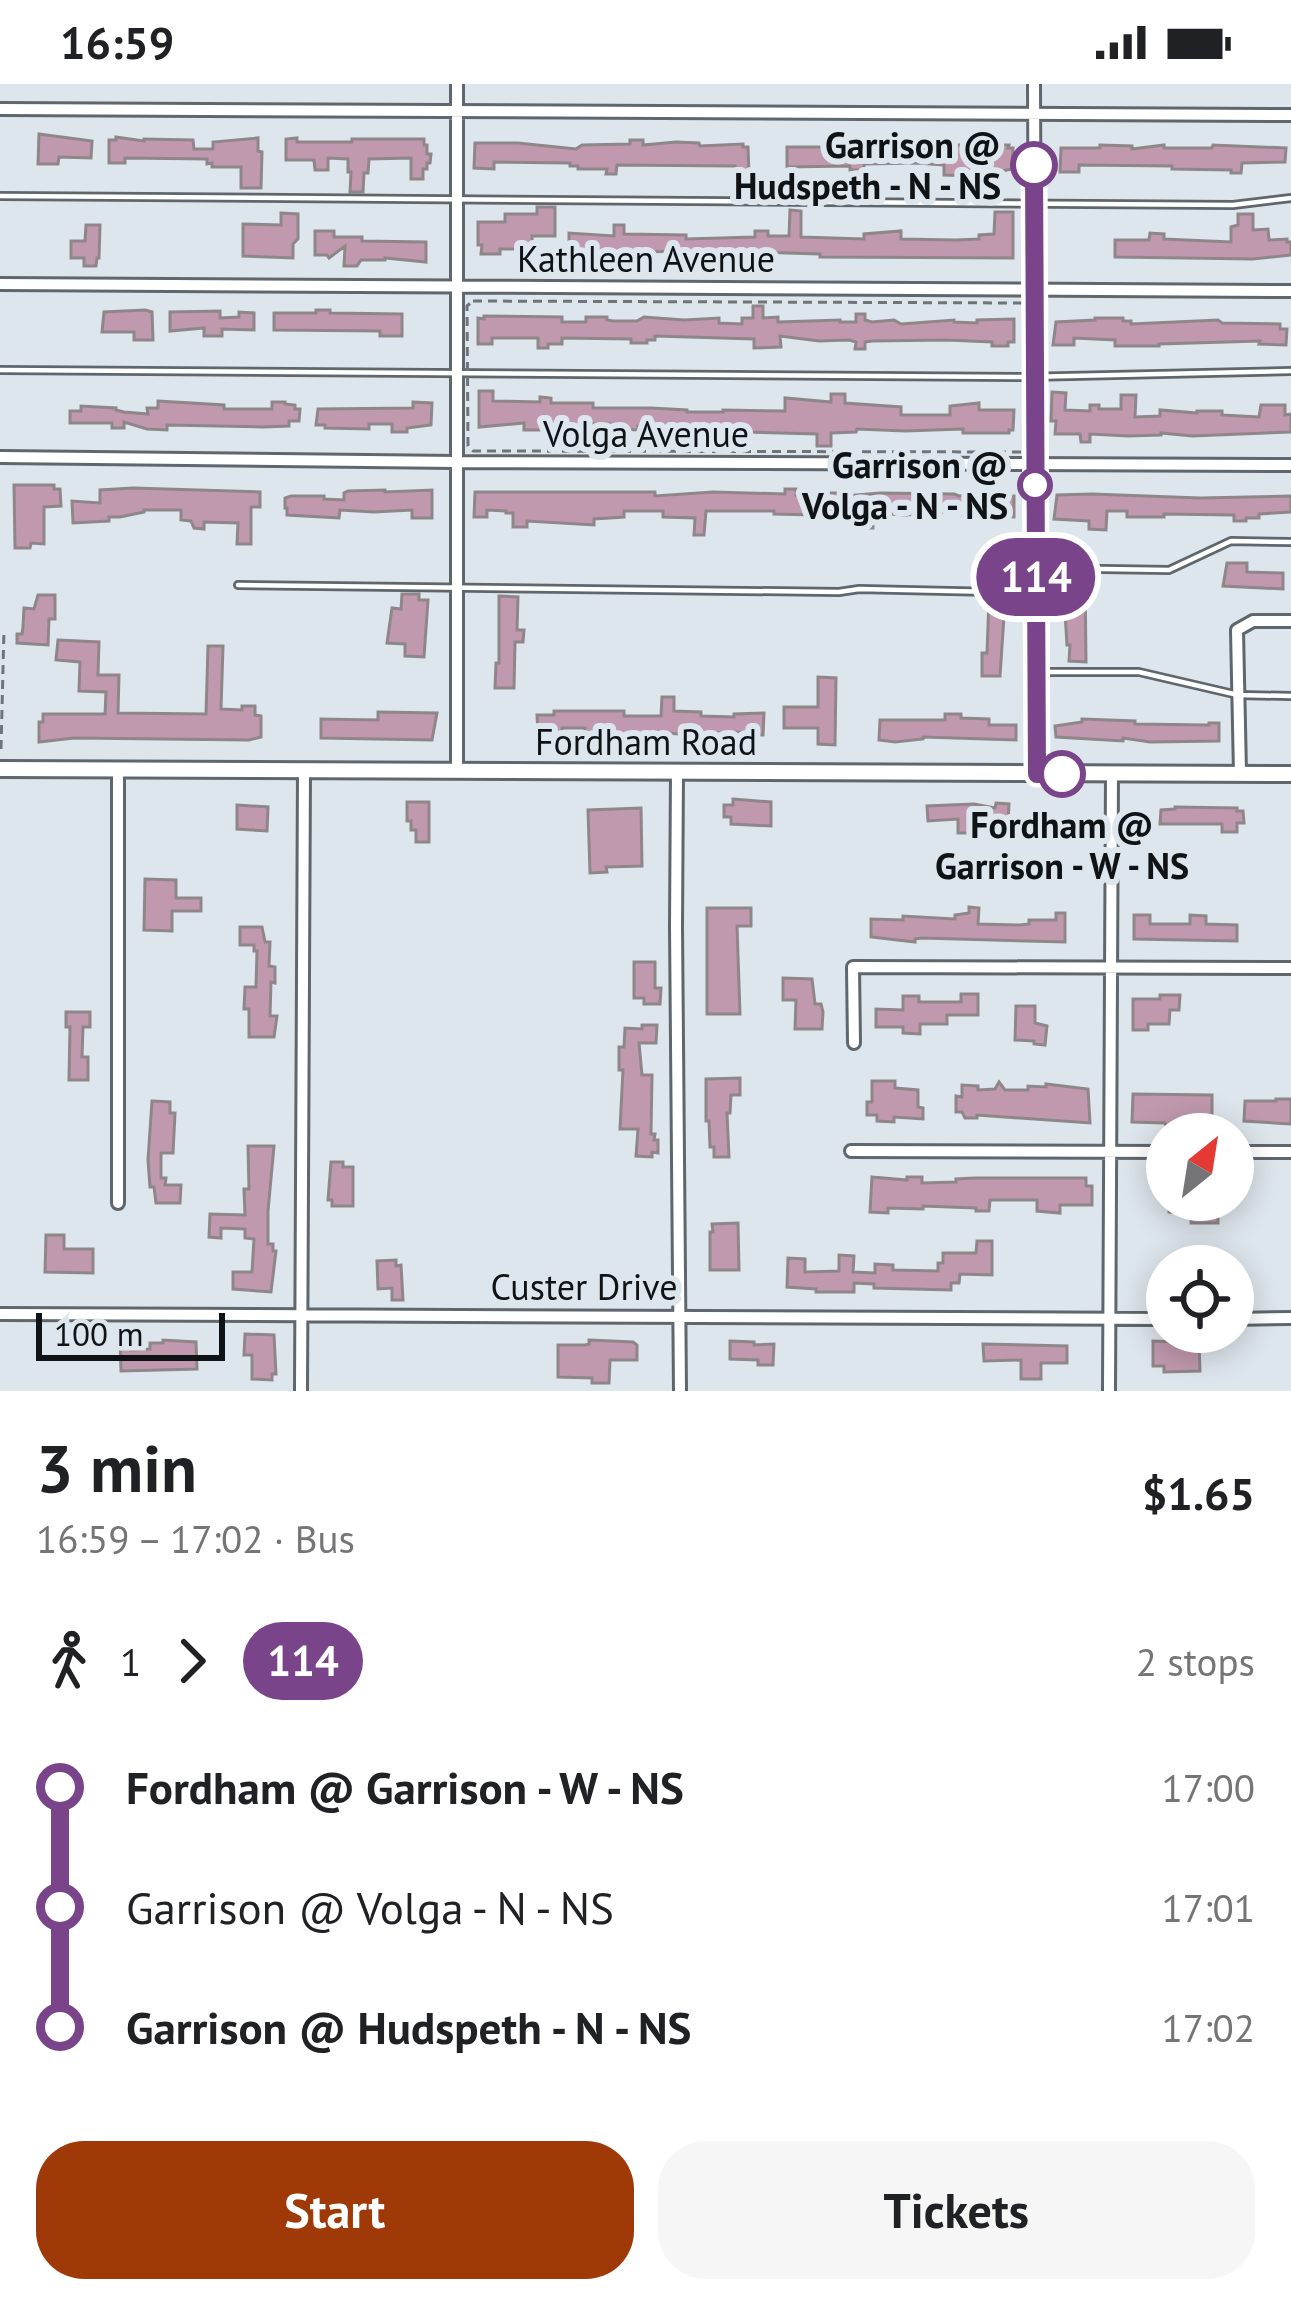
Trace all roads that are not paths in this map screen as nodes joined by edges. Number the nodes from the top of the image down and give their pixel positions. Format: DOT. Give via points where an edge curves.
graph roads {
  1 [pos="457,84"];
  2 [pos="1034,84"];
  3 [pos="0,110"];
  4 [pos="457,112"];
  5 [pos="1291,115"];
  6 [pos="1034,116"];
  7 [pos="0,196"];
  8 [pos="1291,198"];
  9 [pos="456,200"];
  10 [pos="1035,203"];
  11 [pos="0,284"];
  12 [pos="458,287"];
  13 [pos="1036,290"];
  14 [pos="1291,291"];
  15 [pos="0,370"];
  16 [pos="1291,371"];
  17 [pos="464,376"];
  18 [pos="1035,377"];
  19 [pos="0,457"];
  20 [pos="456,462"];
  21 [pos="1035,464"];
  22 [pos="1291,465"];
  23 [pos="1291,542"];
  24 [pos="1036,568"];
  25 [pos="238,585"];
  26 [pos="456,588"];
  27 [pos="1036,593"];
  28 [pos="1291,621"];
  29 [pos="1036,671"];
  30 [pos="1238,695"];
  31 [pos="1291,696"];
  32 [pos="0,769"];
  33 [pos="118,770"];
  34 [pos="457,770"];
  35 [pos="304,771"];
  36 [pos="677,772"];
  37 [pos="1112,773"];
  38 [pos="1240,773"];
  39 [pos="1037,774"];
  40 [pos="1291,774"];
  41 [pos="1291,968"];
  42 [pos="1113,969"];
  43 [pos="854,1043"];
  44 [pos="851,1151"];
  45 [pos="1112,1152"];
  46 [pos="1146,1152"];
  47 [pos="1254,1152"];
  48 [pos="1291,1152"];
  49 [pos="118,1203"];
  50 [pos="0,1314"];
  51 [pos="302,1315"];
  52 [pos="681,1316"];
  53 [pos="1254,1318"];
  54 [pos="1291,1318"];
  55 [pos="1112,1319"];
  56 [pos="1146,1319"];
  57 [pos="302,1391"];
  58 [pos="680,1391"];
  59 [pos="1109,1391"];
  1 -- 4 [label="street"];
  2 -- 6 [label="street"];
  3 -- 4 [label="street"];
  4 -- 6 [label="street"];
  4 -- 9 [label="street"];
  5 -- 6 [label="street"];
  6 -- 10 [label="street"];
  7 -- 9 [label="lane"];
  8 -- 10 [label="lane"];
  9 -- 10 [label="lane"];
  9 -- 12 [label="street"];
  10 -- 13 [label="street"];
  11 -- 12 [label="street, Kathleen Avenue"];
  12 -- 13 [label="street, Kathleen Avenue"];
  12 -- 17 [label="street"];
  13 -- 14 [label="street, Kathleen Avenue"];
  13 -- 18 [label="street"];
  15 -- 17 [label="lane"];
  16 -- 18 [label="lane"];
  17 -- 18 [label="lane"];
  17 -- 20 [label="street"];
  18 -- 21 [label="street"];
  19 -- 20 [label="street, Volga Avenue"];
  20 -- 21 [label="street, Volga Avenue"];
  20 -- 26 [label="street"];
  21 -- 22 [label="street, Volga Avenue"];
  21 -- 24 [label="street"];
  23 -- 24 [label="lane" via="1231,542 1169,570"];
  24 -- 27 [label="street"];
  25 -- 26 [label="lane"];
  26 -- 27 [label="lane"];
  26 -- 34 [label="street"];
  27 -- 29 [label="street"];
  28 -- 30 [label="street" via="1253,621 1237,630"];
  29 -- 30 [label="lane" via="1138,672"];
  29 -- 39 [label="street"];
  30 -- 31 [label="lane"];
  30 -- 38 [label="street"];
  32 -- 33 [label="street, Fordham Road"];
  33 -- 35 [label="street, Fordham Road"];
  33 -- 49 [label="street"];
  34 -- 35 [label="street, Fordham Road"];
  34 -- 36 [label="street, Fordham Road"];
  35 -- 51 [label="street"];
  36 -- 39 [label="street, Fordham Road"];
  36 -- 52 [label="street"];
  37 -- 38 [label="street, Fordham Road"];
  37 -- 39 [label="street, Fordham Road"];
  37 -- 42 [label="street"];
  38 -- 40 [label="street, Fordham Road"];
  41 -- 42 [label="street"];
  42 -- 43 [label="street" via="853,967"];
  42 -- 45 [label="street"];
  44 -- 45 [label="street"];
  45 -- 46 [label="street"];
  45 -- 55 [label="street"];
  47 -- 48 [label="street"];
  50 -- 51 [label="street, Custer Drive"];
  51 -- 52 [label="street, Custer Drive"];
  51 -- 57 [label="street"];
  52 -- 55 [label="street, Custer Drive"];
  52 -- 58 [label="street"];
  53 -- 54 [label="street"];
  55 -- 56 [label="street, Custer Drive"];
  55 -- 59 [label="street"];
}
